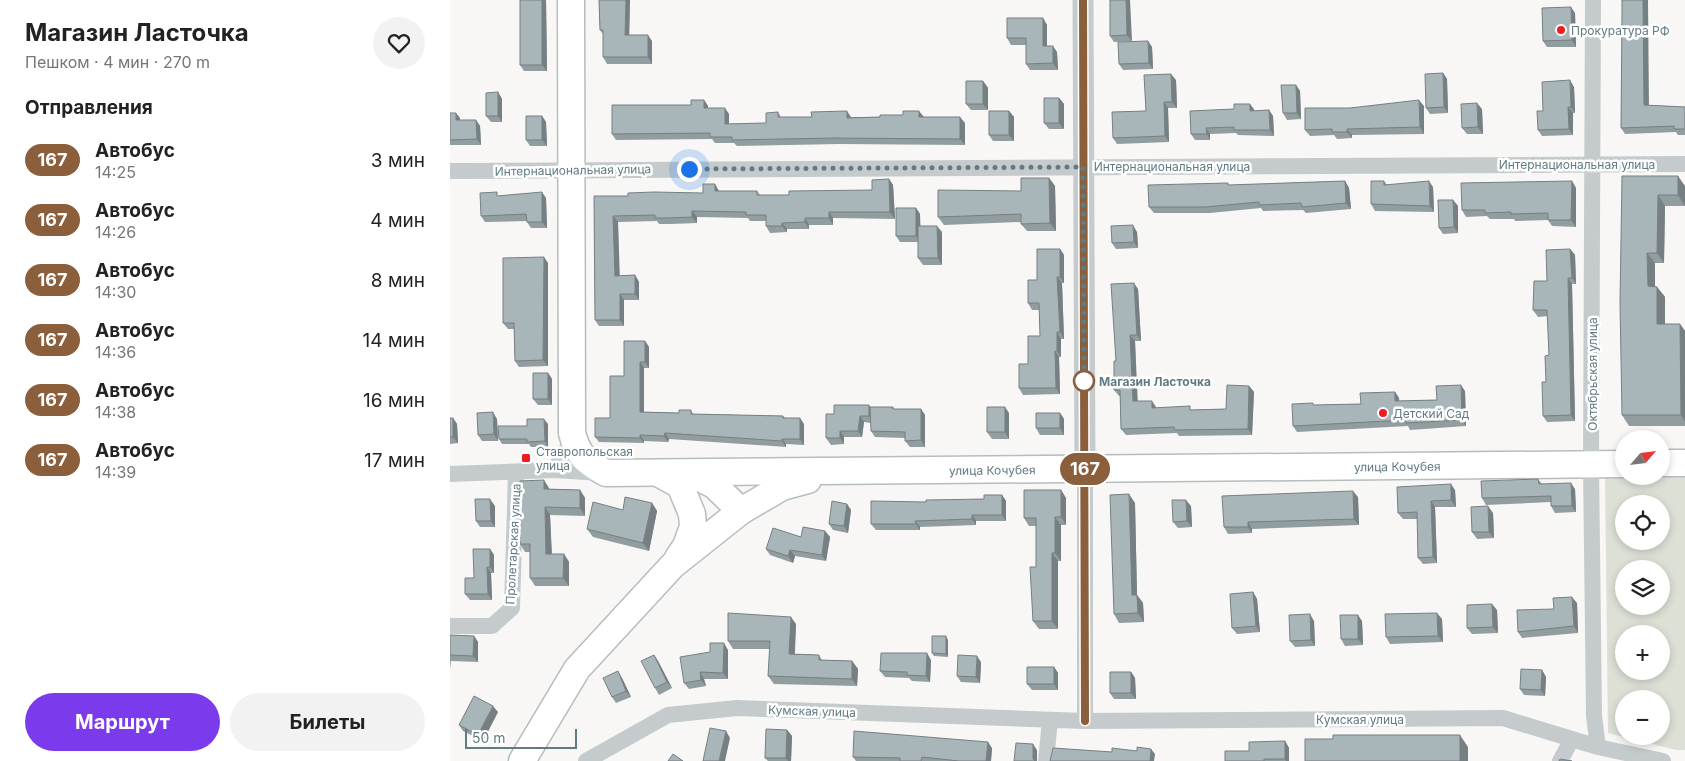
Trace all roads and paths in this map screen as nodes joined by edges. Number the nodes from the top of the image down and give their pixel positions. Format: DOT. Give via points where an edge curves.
graph roads {
  1 [pos="571,0"];
  2 [pos="1083,0"];
  3 [pos="1593,0"];
  4 [pos="1594,163"];
  5 [pos="1685,164"];
  6 [pos="1083,167"];
  7 [pos="571,170"];
  8 [pos="450,172"];
  9 [pos="573,439"];
  10 [pos="1670,463"];
  11 [pos="1685,463"];
  12 [pos="1591,464"];
  13 [pos="1615,464"];
  14 [pos="1085,469"];
  15 [pos="554,470"];
  16 [pos="835,472"];
  17 [pos="516,473"];
  18 [pos="606,473"];
  19 [pos="658,473"];
  20 [pos="689,473"];
  21 [pos="450,474"];
  22 [pos="741,511"];
  23 [pos="673,565"];
  24 [pos="450,626"];
  25 [pos="1050,720"];
  26 [pos="1085,721"];
  27 [pos="1572,739"];
  28 [pos="1598,747"];
  29 [pos="522,761"];
  30 [pos="586,761"];
  31 [pos="1046,761"];
  32 [pos="1560,761"];
  33 [pos="1663,761"];
  1 -- 7 [label="main road"];
  2 -- 6 [label="street"];
  3 -- 4 [label="street, Октябрьская улица"];
  4 -- 5 [label="street, Интернациональная улица"];
  4 -- 6 [label="street, Интернациональная улица"];
  4 -- 12 [label="street, Октябрьская улица"];
  6 -- 7 [label="street, Интернациональная улица"];
  6 -- 14 [label="street"];
  7 -- 8 [label="street, Интернациональная улица"];
  7 -- 9 [label="main road"];
  9 -- 15 [label="street"];
  9 -- 18 [label="main road" via="588,463"];
  10 -- 11 [label="main road"];
  12 -- 13 [label="main road, улица Кочубея"];
  12 -- 14 [label="main road, улица Кочубея"];
  12 -- 28 [label="street, Октябрьская улица" via="1594,716"];
  14 -- 16 [label="main road, улица Кочубея"];
  14 -- 26 [label="street"];
  15 -- 17 [label="street, улица Кочубея"];
  15 -- 18 [label="street, улица Кочубея"];
  16 -- 20 [label="main road, улица Кочубея"];
  16 -- 22 [label="main road" via="782,487"];
  17 -- 21 [label="street, улица Кочубея"];
  17 -- 24 [label="street, Пролетарская улица" via="512,608 492,626"];
  18 -- 19 [label="main road, улица Кочубея"];
  19 -- 20 [label="main road, улица Кочубея"];
  19 -- 23 [label="main road" via="680,485 692,514 693,526 686,546"];
  20 -- 22 [label="main road" via="714,485"];
  22 -- 23 [label="main road"];
  23 -- 29 [label="main road" via="577,669"];
  25 -- 26 [label="street, Кумская улица"];
  25 -- 30 [label="street, Кумская улица" via="736,708 668,715"];
  25 -- 31 [label="street"];
  26 -- 27 [label="street, Кумская улица" via="1503,718"];
  27 -- 28 [label="street, Кумская улица"];
  27 -- 32 [label="street"];
  28 -- 33 [label="street, Кумская улица"];
}
